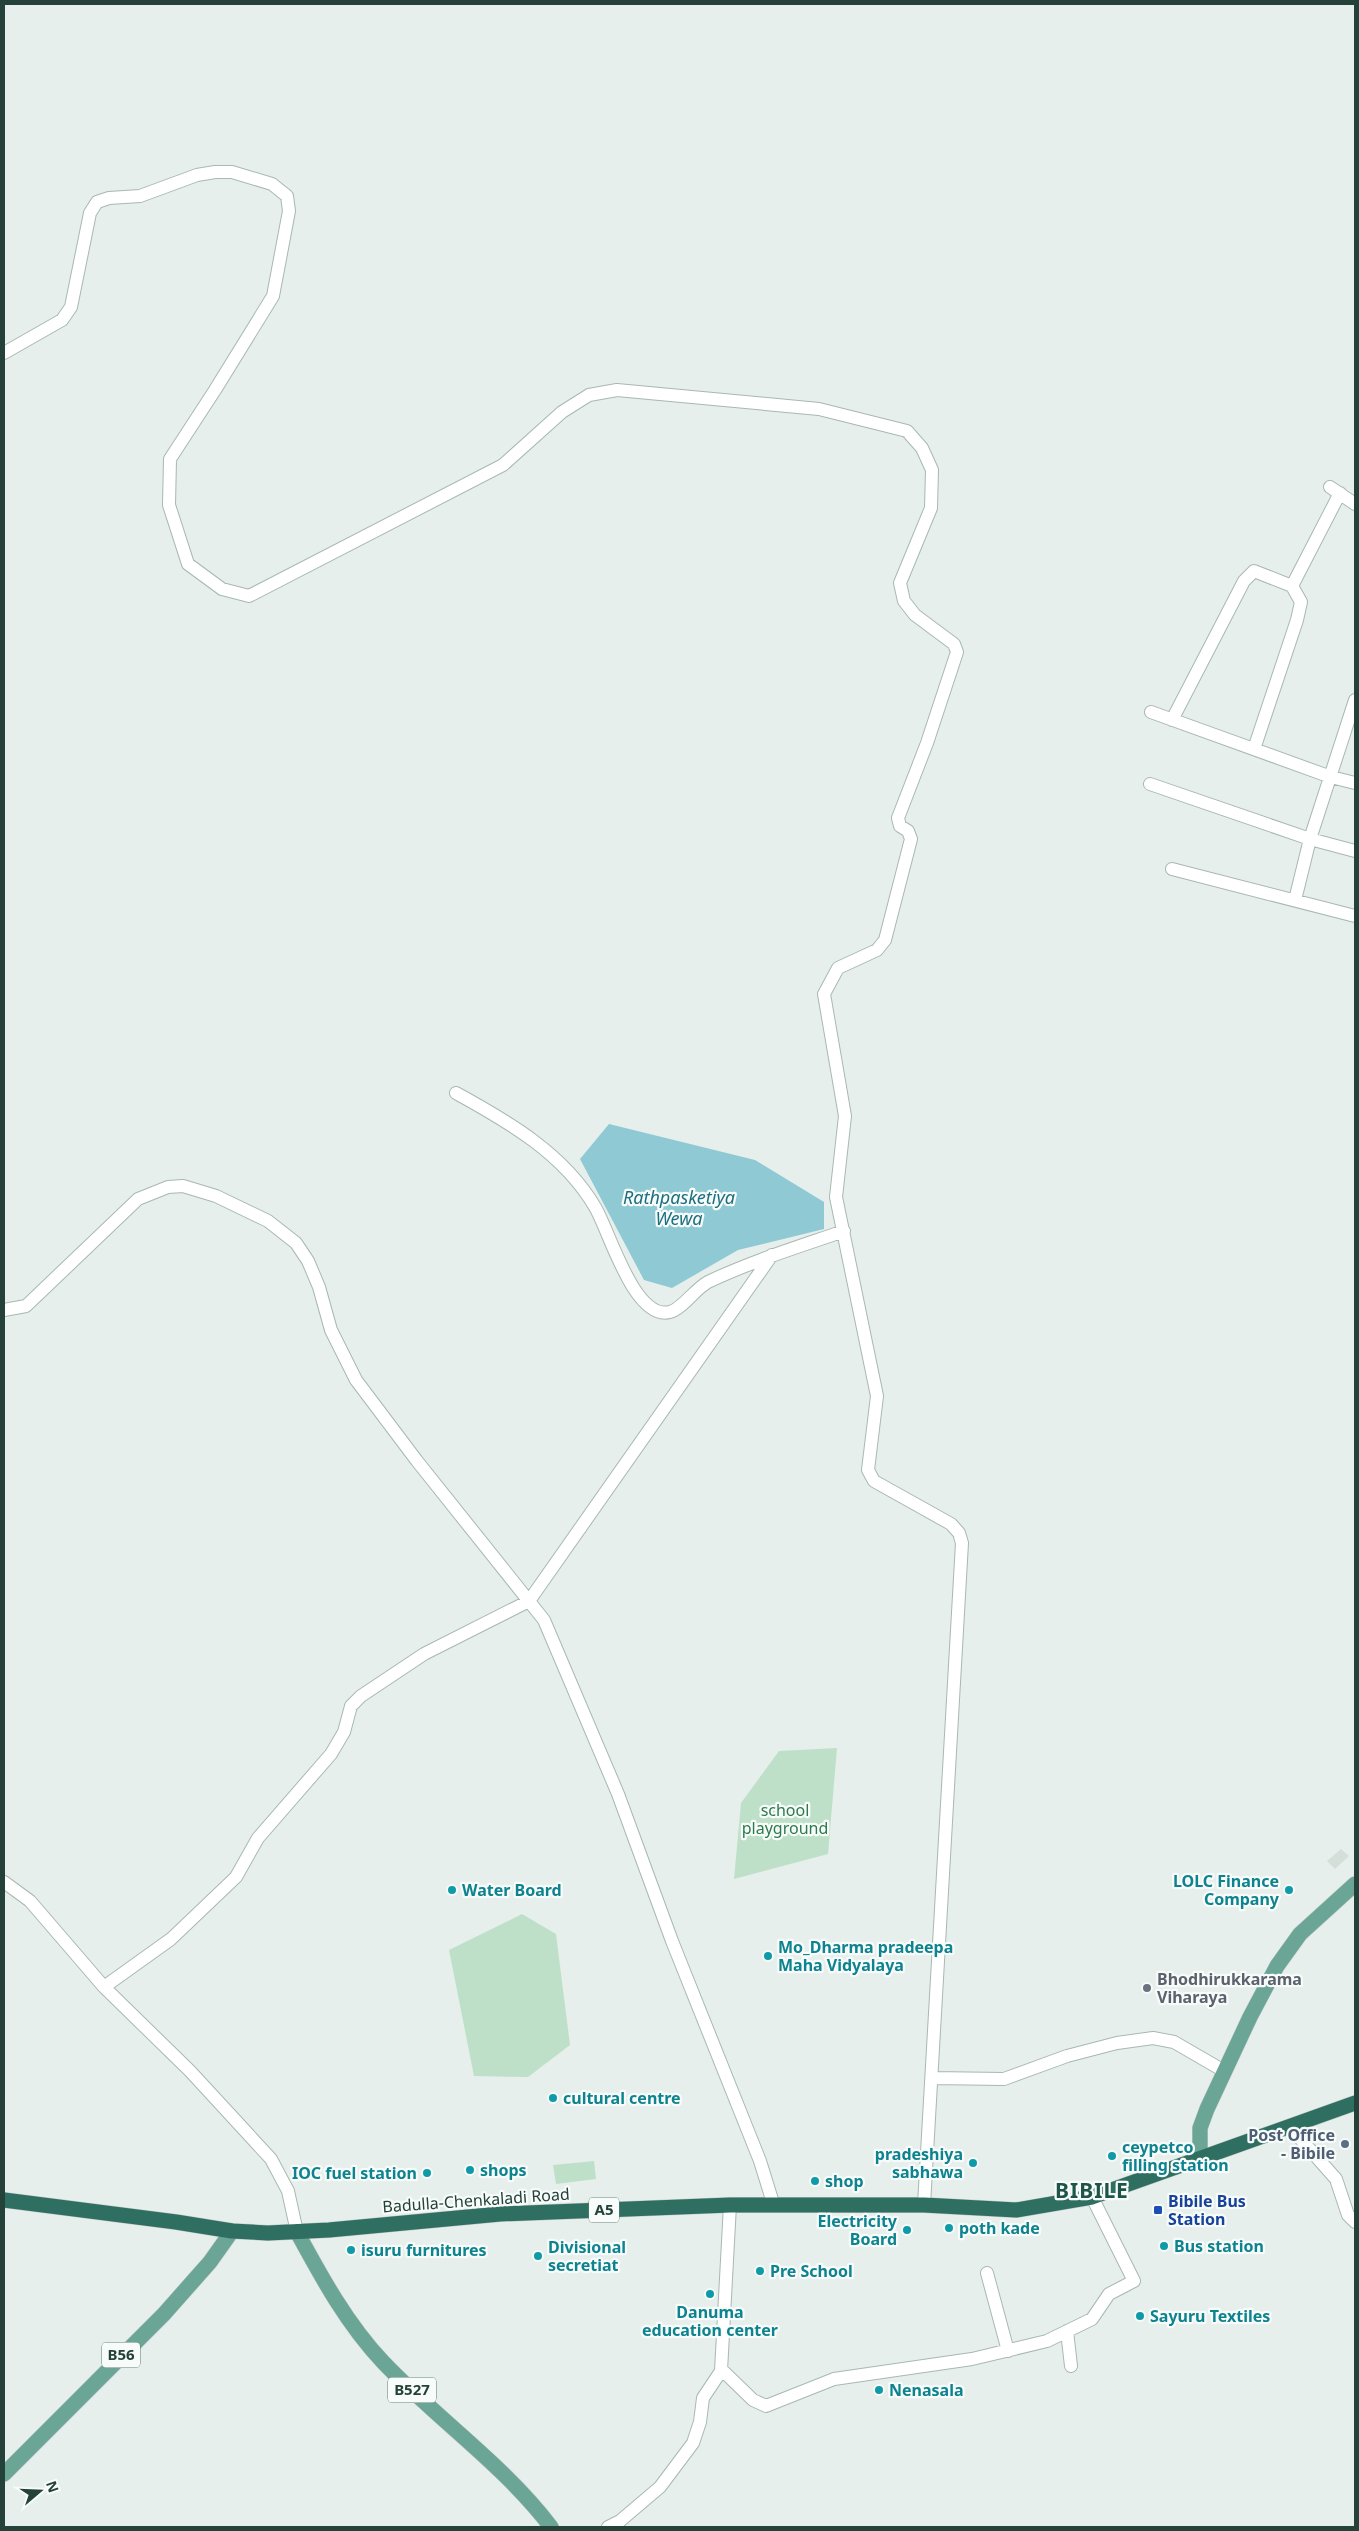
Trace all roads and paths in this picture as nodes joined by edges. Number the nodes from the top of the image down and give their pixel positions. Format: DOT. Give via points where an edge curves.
graph roads {
  1 [pos="4,353"];
  2 [pos="1355,504"];
  3 [pos="1292,586"];
  4 [pos="1355,700"];
  5 [pos="1150,712"];
  6 [pos="1172,720"];
  7 [pos="1254,749"];
  8 [pos="1332,777"];
  9 [pos="1355,783"];
  10 [pos="1150,784"];
  11 [pos="1310,839"];
  12 [pos="1355,851"];
  13 [pos="1172,869"];
  14 [pos="1295,900"];
  15 [pos="1355,916"];
  16 [pos="456,1093"];
  17 [pos="844,1232"];
  18 [pos="772,1256"];
  19 [pos="4,1310"];
  20 [pos="530,1599"];
  21 [pos="4,1882"];
  22 [pos="1355,1884"];
  23 [pos="104,1987"];
  24 [pos="1224,2071"];
  25 [pos="932,2078"];
  26 [pos="1355,2103"];
  27 [pos="1290,2128"];
  28 [pos="1200,2157"];
  29 [pos="1092,2196"];
  30 [pos="4,2200"];
  31 [pos="730,2205"];
  32 [pos="924,2205"];
  33 [pos="774,2206"];
  34 [pos="1355,2222"];
  35 [pos="232,2232"];
  36 [pos="297,2232"];
  37 [pos="987,2273"];
  38 [pos="1067,2331"];
  39 [pos="1008,2351"];
  40 [pos="1071,2366"];
  41 [pos="721,2369"];
  42 [pos="4,2474"];
  43 [pos="552,2527"];
  44 [pos="608,2527"];
  1 -- 17 [label="street" via="67,315 90,213 97,202 140,196 197,175 216,172 232,172 282,190 287,196 289,211 273,296 170,459 169,505 188,564 222,589 249,596 503,465 562,412 589,395 617,390 819,409 907,431 922,448 932,470 931,508 900,583 904,601 915,614 954,644 957,652 898,818 911,840 885,940 877,950 838,968 824,994 844,1116 836,1197"];
  2 -- 3 [label="street" via="1335,490"];
  3 -- 6 [label="street" via="1254,571 1244,581"];
  3 -- 7 [label="street" via="1301,602 1297,620"];
  4 -- 8 [label="street"];
  5 -- 6 [label="street"];
  6 -- 7 [label="street"];
  7 -- 8 [label="street"];
  8 -- 9 [label="street"];
  8 -- 11 [label="street"];
  10 -- 11 [label="street"];
  11 -- 12 [label="street"];
  11 -- 14 [label="street"];
  13 -- 14 [label="street"];
  14 -- 15 [label="street"];
  16 -- 18 [label="street" via="512,1124 574,1175 596,1208 627,1278 651,1309 660,1313 672,1312 705,1284"];
  17 -- 18 [label="street"];
  17 -- 25 [label="street" via="878,1396 868,1470 874,1481 951,1524 962,1543"];
  18 -- 20 [label="street"];
  19 -- 20 [label="street" via="26,1306 138,1199 168,1186 183,1186 216,1196 268,1221 296,1243 308,1261 320,1287 330,1330 356,1380"];
  20 -- 23 [label="street" via="424,1654 361,1696 351,1706 344,1732 331,1754 258,1838 236,1877 171,1939"];
  20 -- 33 [label="street" via="544,1620 618,1794 672,1941 760,2161"];
  21 -- 23 [label="street" via="30,1901"];
  22 -- 24 [label="main road" via="1309,1925 1289,1948 1262,1993"];
  23 -- 36 [label="street" via="190,2071 272,2159 288,2191"];
  24 -- 25 [label="street" via="1174,2042 1153,2038 1067,2056 1004,2079"];
  24 -- 28 [label="main road" via="1200,2128"];
  25 -- 32 [label="street"];
  26 -- 27 [label="highway, Badulla-Chenkaladi Road / A5"];
  27 -- 28 [label="highway, Badulla-Chenkaladi Road / A5"];
  27 -- 34 [label="street" via="1336,2180 1348,2215"];
  28 -- 29 [label="highway, Badulla-Chenkaladi Road / A5"];
  29 -- 32 [label="highway, Badulla-Chenkaladi Road / A5" via="1016,2210"];
  29 -- 38 [label="street" via="1134,2281 1109,2294 1092,2319"];
  30 -- 35 [label="highway, Badulla-Chenkaladi Road / A5"];
  31 -- 33 [label="highway, Badulla-Chenkaladi Road / A5"];
  31 -- 36 [label="highway, Badulla-Chenkaladi Road / A5" via="500,2214"];
  31 -- 41 [label="street"];
  32 -- 33 [label="highway, Badulla-Chenkaladi Road / A5"];
  35 -- 36 [label="highway, Badulla-Chenkaladi Road / A5"];
  35 -- 42 [label="main road, B56" via="164,2314"];
  36 -- 43 [label="main road, B527" via="338,2305 368,2345 526,2497"];
  37 -- 39 [label="street"];
  38 -- 39 [label="street" via="1047,2341"];
  38 -- 40 [label="street"];
  39 -- 41 [label="street" via="834,2379 766,2406 753,2400"];
  41 -- 44 [label="street" via="703,2398 693,2443 660,2487 620,2521"];
}
